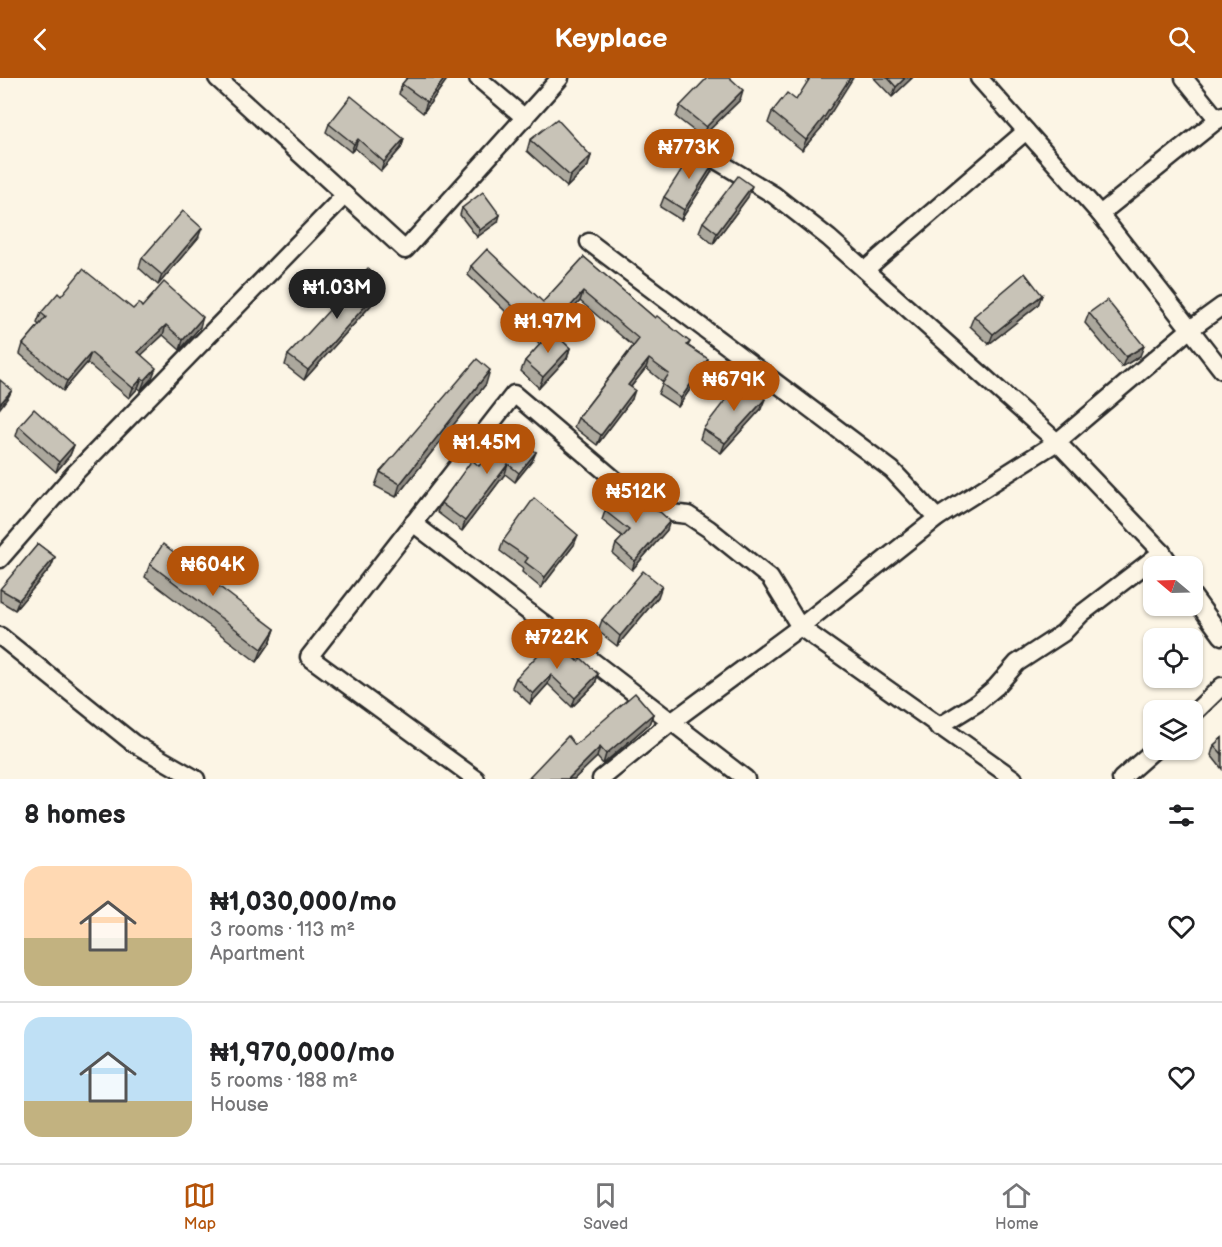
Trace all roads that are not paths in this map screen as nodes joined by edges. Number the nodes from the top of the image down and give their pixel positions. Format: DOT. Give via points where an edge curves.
graph roads {
  1 [pos="217,78"];
  2 [pos="478,78"];
  3 [pos="560,78"];
  4 [pos="979,78"];
  5 [pos="1184,78"];
  6 [pos="525,118"];
  7 [pos="1220,118"];
  8 [pos="1026,131"];
  9 [pos="704,153"];
  10 [pos="345,195"];
  11 [pos="1100,214"];
  12 [pos="589,242"];
  13 [pos="865,270"];
  14 [pos="1222,306"];
  15 [pos="1189,330"];
  16 [pos="1222,370"];
  17 [pos="1057,442"];
  18 [pos="937,518"];
  19 [pos="413,523"];
  20 [pos="1162,552"];
  21 [pos="1165,556"];
  22 [pos="0,559"];
  23 [pos="1203,610"];
  24 [pos="800,627"];
  25 [pos="0,636"];
  26 [pos="1222,636"];
  27 [pos="1222,686"];
  28 [pos="1203,704"];
  29 [pos="670,723"];
  30 [pos="938,727"];
  31 [pos="1143,760"];
  32 [pos="196,779"];
  33 [pos="476,779"];
  34 [pos="601,779"];
  35 [pos="746,779"];
  36 [pos="1014,779"];
  37 [pos="1121,779"];
  1 -- 10 [label="street"];
  2 -- 6 [label="street"];
  3 -- 6 [label="street"];
  4 -- 8 [label="street"];
  5 -- 7 [label="street"];
  6 -- 10 [label="street" via="405,250"];
  7 -- 11 [label="street"];
  8 -- 11 [label="street"];
  8 -- 13 [label="street"];
  9 -- 13 [label="street" via="803,216"];
  10 -- 22 [label="street" via="75,473"];
  11 -- 15 [label="street"];
  12 -- 18 [label="street" via="892,470"];
  13 -- 17 [label="street"];
  14 -- 15 [label="street"];
  15 -- 16 [label="street"];
  15 -- 17 [label="street"];
  17 -- 18 [label="street"];
  17 -- 20 [label="street"];
  18 -- 24 [label="street"];
  19 -- 24 [label="street" via="514,394 647,507 688,515 770,578"];
  19 -- 29 [label="street"];
  19 -- 33 [label="street" via="309,657"];
  20 -- 21 [label="street"];
  20 -- 30 [label="street" via="1081,614 1063,633 1017,663 977,703"];
  23 -- 26 [label="street"];
  24 -- 29 [label="street"];
  24 -- 30 [label="street"];
  25 -- 32 [label="street" via="134,743"];
  27 -- 28 [label="street"];
  29 -- 34 [label="street"];
  29 -- 35 [label="street"];
  30 -- 36 [label="street"];
  31 -- 37 [label="street"];
}
